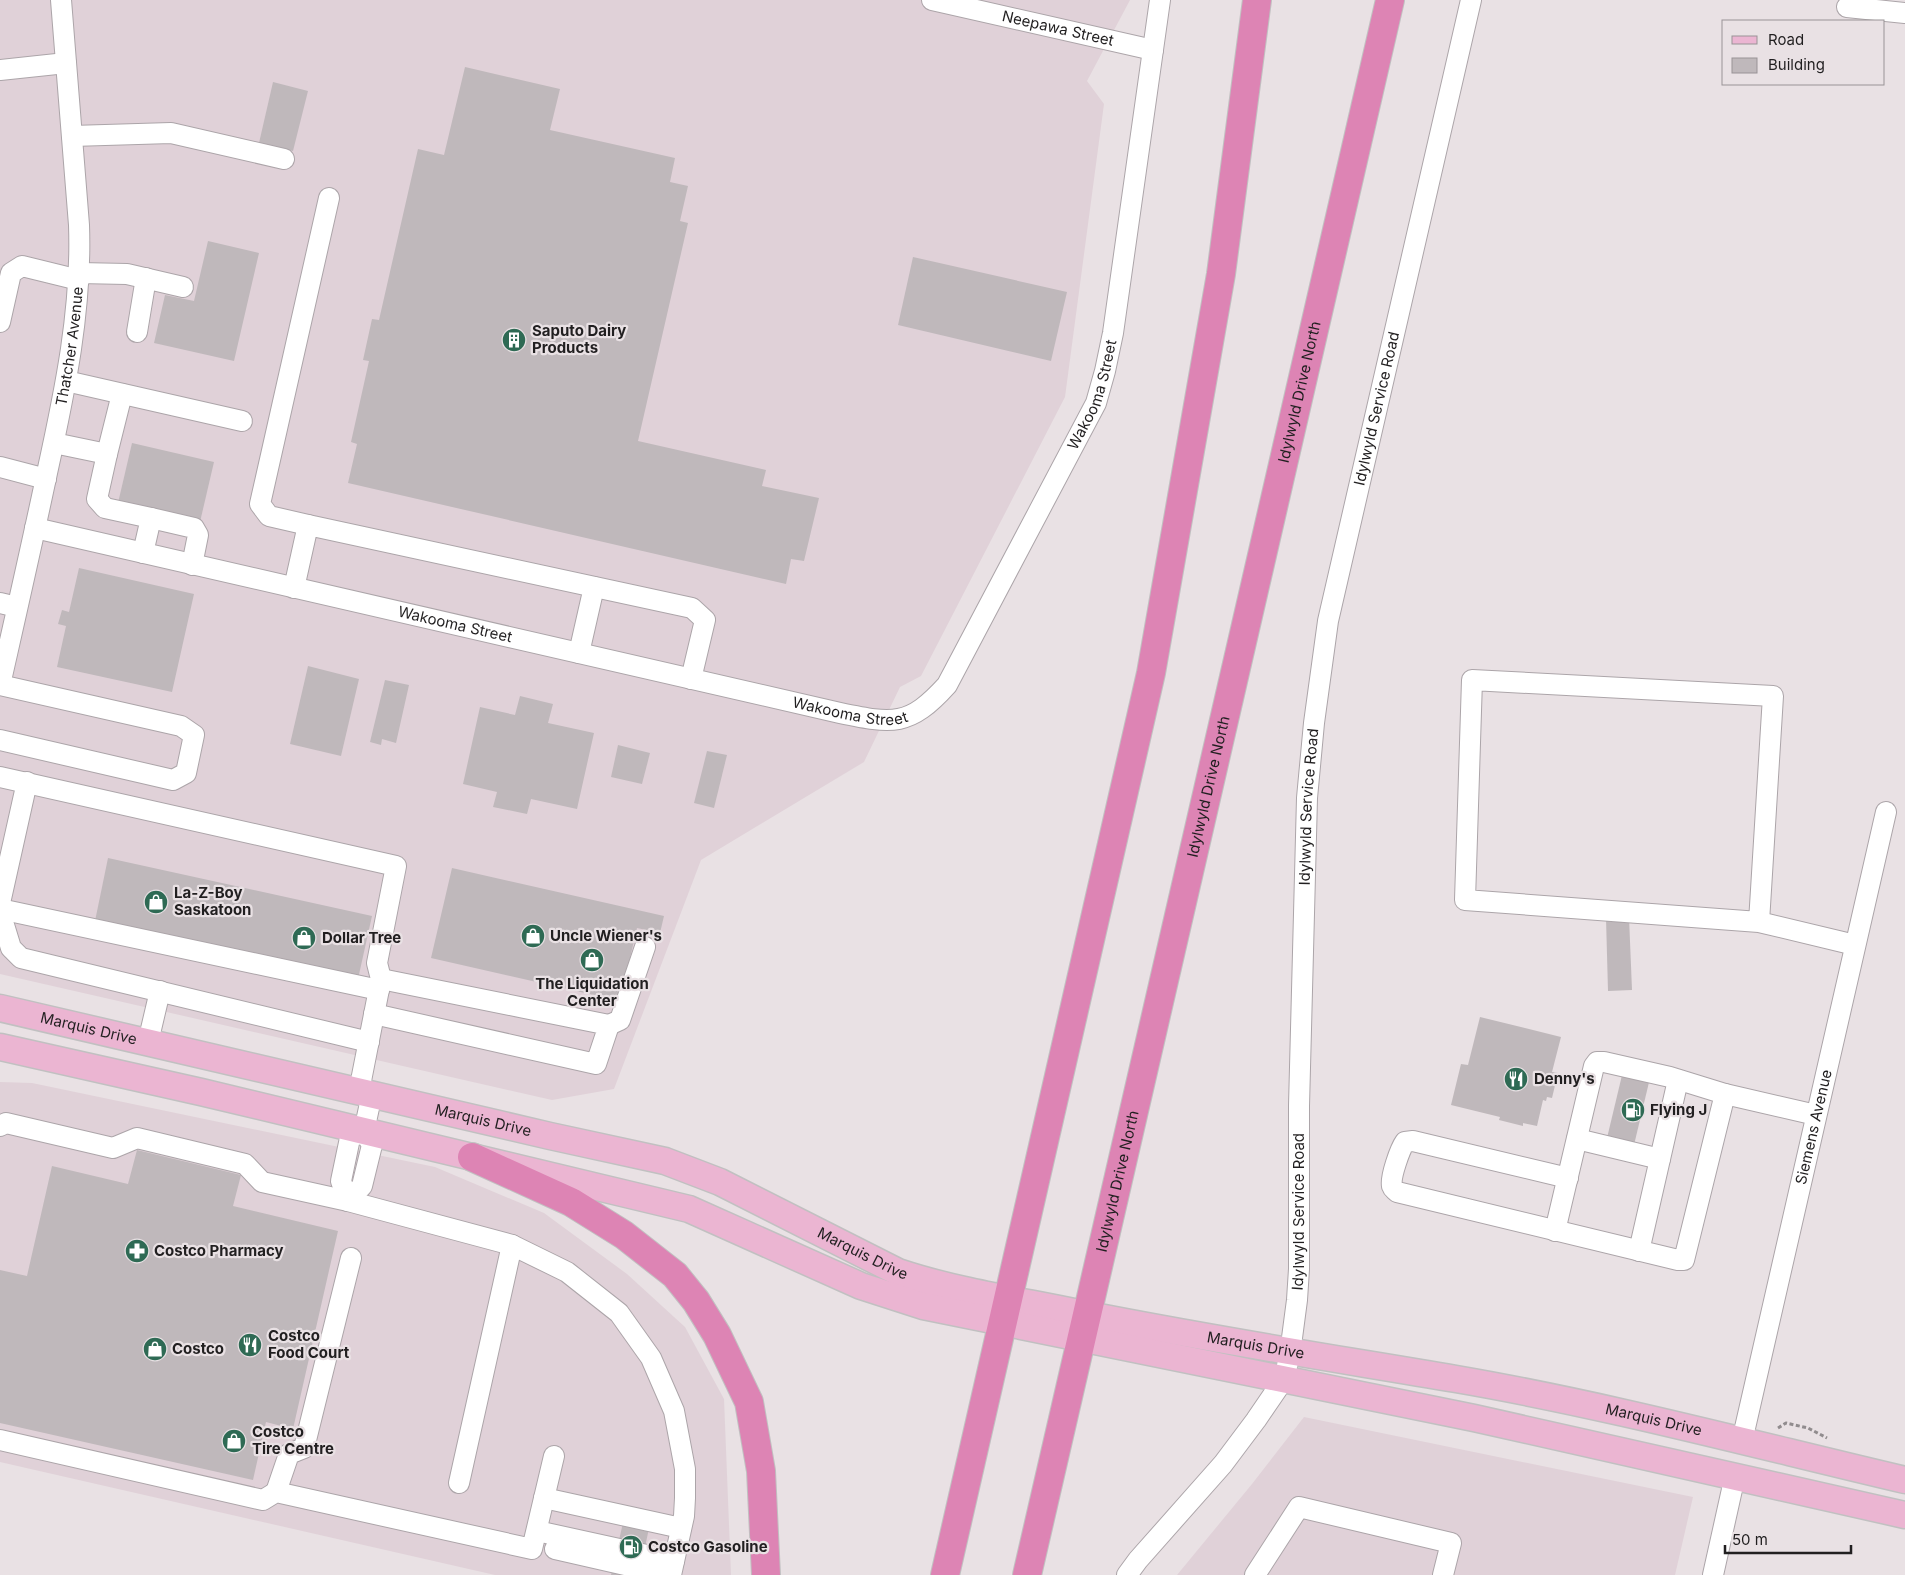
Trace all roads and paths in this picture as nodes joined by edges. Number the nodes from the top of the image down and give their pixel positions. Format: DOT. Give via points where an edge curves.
graph roads {
  1 [pos="61,0"];
  2 [pos="932,0"];
  3 [pos="1160,0"];
  4 [pos="1256,0"];
  5 [pos="1390,0"];
  6 [pos="1471,0"];
  7 [pos="1847,7"];
  8 [pos="1905,13"];
  9 [pos="1153,50"];
  10 [pos="66,63"];
  11 [pos="0,70"];
  12 [pos="72,136"];
  13 [pos="284,159"];
  14 [pos="329,198"];
  15 [pos="79,277"];
  16 [pos="146,278"];
  17 [pos="183,287"];
  18 [pos="0,322"];
  19 [pos="137,332"];
  20 [pos="66,381"];
  21 [pos="122,394"];
  22 [pos="242,421"];
  23 [pos="54,443"];
  24 [pos="107,454"];
  25 [pos="0,467"];
  26 [pos="46,479"];
  27 [pos="151,518"];
  28 [pos="308,525"];
  29 [pos="35,528"];
  30 [pos="143,553"];
  31 [pos="192,564"];
  32 [pos="594,587"];
  33 [pos="294,588"];
  34 [pos="9,605"];
  35 [pos="579,653"];
  36 [pos="691,679"];
  37 [pos="0,685"];
  38 [pos="0,740"];
  39 [pos="0,777"];
  40 [pos="27,782"];
  41 [pos="1886,812"];
  42 [pos="0,903"];
  43 [pos="0,910"];
  44 [pos="1759,922"];
  45 [pos="1855,946"];
  46 [pos="645,947"];
  47 [pos="380,985"];
  48 [pos="160,991"];
  49 [pos="0,994"];
  50 [pos="0,1008"];
  51 [pos="374,1014"];
  52 [pos="40,1018"];
  53 [pos="609,1025"];
  54 [pos="148,1042"];
  55 [pos="369,1042"];
  56 [pos="0,1047"];
  57 [pos="0,1056"];
  58 [pos="44,1057"];
  59 [pos="1678,1080"];
  60 [pos="365,1093"];
  61 [pos="1726,1094"];
  62 [pos="1816,1115"];
  63 [pos="0,1126"];
  64 [pos="364,1131"];
  65 [pos="1577,1139"];
  66 [pos="472,1157"];
  67 [pos="1660,1159"];
  68 [pos="1568,1178"];
  69 [pos="348,1201"];
  70 [pos="1555,1230"];
  71 [pos="512,1245"];
  72 [pos="1639,1251"];
  73 [pos="351,1258"];
  74 [pos="1006,1311"];
  75 [pos="1083,1327"];
  76 [pos="1290,1352"];
  77 [pos="1284,1379"];
  78 [pos="0,1440"];
  79 [pos="1742,1442"];
  80 [pos="554,1456"];
  81 [pos="1735,1476"];
  82 [pos="1905,1480"];
  83 [pos="459,1483"];
  84 [pos="276,1492"];
  85 [pos="1905,1515"];
  86 [pos="538,1525"];
  87 [pos="675,1555"];
  88 [pos="627,1575"];
  89 [pos="766,1575"];
  90 [pos="945,1575"];
  91 [pos="1027,1575"];
  92 [pos="1127,1575"];
  93 [pos="1255,1575"];
  94 [pos="1444,1575"];
  95 [pos="1713,1575"];
  1 -- 10 [label="street, Thatcher Avenue"];
  2 -- 9 [label="street, Neepawa Street"];
  3 -- 9 [label="street, Wakooma Street"];
  4 -- 74 [label="highway" via="1221,274 1151,673"];
  5 -- 75 [label="highway, Idylwyld Drive North"];
  6 -- 76 [label="street, Idylwyld Service Road" via="1328,621 1317,696 1306,798 1298,1106 1298,1269"];
  7 -- 8 [label="street"];
  9 -- 36 [label="street, Wakooma Street" via="1113,333 1096,403 947,684 916,713 893,721 867,719"];
  10 -- 11 [label="street"];
  10 -- 12 [label="street, Thatcher Avenue"];
  12 -- 13 [label="street" via="171,133"];
  12 -- 15 [label="street, Thatcher Avenue" via="79,225"];
  14 -- 28 [label="street" via="260,504 269,516"];
  15 -- 16 [label="street" via="127,274"];
  15 -- 18 [label="street" via="22,266 11,273"];
  15 -- 20 [label="street, Thatcher Avenue"];
  16 -- 17 [label="street"];
  16 -- 19 [label="street"];
  20 -- 21 [label="street"];
  20 -- 23 [label="street, Thatcher Avenue"];
  21 -- 22 [label="street"];
  21 -- 24 [label="street"];
  23 -- 24 [label="street"];
  23 -- 26 [label="street, Thatcher Avenue"];
  24 -- 27 [label="street" via="97,499 105,508"];
  25 -- 26 [label="street"];
  26 -- 29 [label="street, Thatcher Avenue"];
  27 -- 30 [label="street"];
  27 -- 31 [label="street" via="194,528 198,535"];
  28 -- 32 [label="street"];
  28 -- 33 [label="street"];
  29 -- 30 [label="street, Wakooma Street"];
  29 -- 34 [label="street, Thatcher Avenue"];
  30 -- 31 [label="street, Wakooma Street"];
  31 -- 33 [label="street, Wakooma Street"];
  32 -- 35 [label="street"];
  32 -- 36 [label="street" via="692,608 705,620"];
  33 -- 35 [label="street, Wakooma Street"];
  34 -- 37 [label="street, Thatcher Avenue"];
  35 -- 36 [label="street, Wakooma Street"];
  37 -- 38 [label="street" via="181,726 194,735 186,773 173,780"];
  39 -- 40 [label="street"];
  40 -- 42 [label="street"];
  40 -- 47 [label="street" via="396,866 377,962"];
  41 -- 45 [label="street, Siemens Avenue"];
  43 -- 47 [label="street"];
  43 -- 48 [label="street" via="11,948 21,958"];
  44 -- 44 [label="street" via="1773,696 1472,680 1465,900"];
  44 -- 45 [label="street"];
  45 -- 62 [label="street, Siemens Avenue"];
  46 -- 53 [label="street" via="620,1020"];
  47 -- 51 [label="street"];
  47 -- 53 [label="street"];
  48 -- 54 [label="street"];
  48 -- 55 [label="street"];
  49 -- 52 [label="main road"];
  50 -- 52 [label="main road, Marquis Drive"];
  51 -- 53 [label="street" via="596,1064"];
  51 -- 55 [label="street"];
  52 -- 54 [label="main road, Marquis Drive"];
  54 -- 60 [label="main road, Marquis Drive"];
  55 -- 60 [label="street"];
  56 -- 58 [label="main road, Marquis Drive"];
  57 -- 58 [label="main road"];
  58 -- 64 [label="main road, Marquis Drive"];
  59 -- 61 [label="street"];
  59 -- 65 [label="street" via="1598,1062 1594,1066"];
  59 -- 67 [label="street"];
  60 -- 64 [label="street"];
  60 -- 74 [label="main road, Marquis Drive" via="665,1161 720,1182 898,1272"];
  61 -- 62 [label="street"];
  61 -- 72 [label="street" via="1684,1260"];
  62 -- 79 [label="street, Siemens Avenue"];
  63 -- 69 [label="street" via="6,1123 113,1148 137,1138 245,1164 262,1182"];
  64 -- 66 [label="main road, Marquis Drive"];
  64 -- 69 [label="street" via="350,1138 341,1181"];
  65 -- 67 [label="street"];
  65 -- 68 [label="street"];
  66 -- 74 [label="main road, Marquis Drive" via="689,1209 861,1286 923,1306"];
  66 -- 89 [label="highway" via="571,1202 624,1235 675,1275 696,1301 717,1335 749,1402 761,1471"];
  67 -- 72 [label="street"];
  68 -- 70 [label="street"];
  68 -- 70 [label="street" via="1413,1141 1405,1142 1401,1148 1392,1182 1397,1192"];
  69 -- 71 [label="street"];
  70 -- 72 [label="street"];
  71 -- 83 [label="street"];
  71 -- 87 [label="street" via="567,1272 619,1313 651,1358 674,1411 685,1469 685,1498"];
  73 -- 84 [label="street" via="304,1448 290,1454"];
  74 -- 75 [label="main road, Marquis Drive"];
  74 -- 90 [label="highway"];
  75 -- 76 [label="main road, Marquis Drive"];
  75 -- 77 [label="main road, Marquis Drive"];
  75 -- 91 [label="highway, Idylwyld Drive North"];
  76 -- 77 [label="street, Idylwyld Service Road"];
  76 -- 79 [label="main road, Marquis Drive" via="1507,1388"];
  77 -- 81 [label="main road, Marquis Drive"];
  77 -- 92 [label="street, Idylwyld Service Road" via="1223,1464"];
  78 -- 84 [label="street" via="263,1500"];
  79 -- 81 [label="main road"];
  79 -- 82 [label="main road, Marquis Drive"];
  80 -- 86 [label="street"];
  81 -- 85 [label="main road, Marquis Drive"];
  81 -- 95 [label="street"];
  84 -- 86 [label="street"];
  86 -- 87 [label="street"];
  86 -- 87 [label="street"];
  86 -- 88 [label="street" via="532,1553"];
  93 -- 94 [label="street" via="1298,1507 1451,1543"];
}
